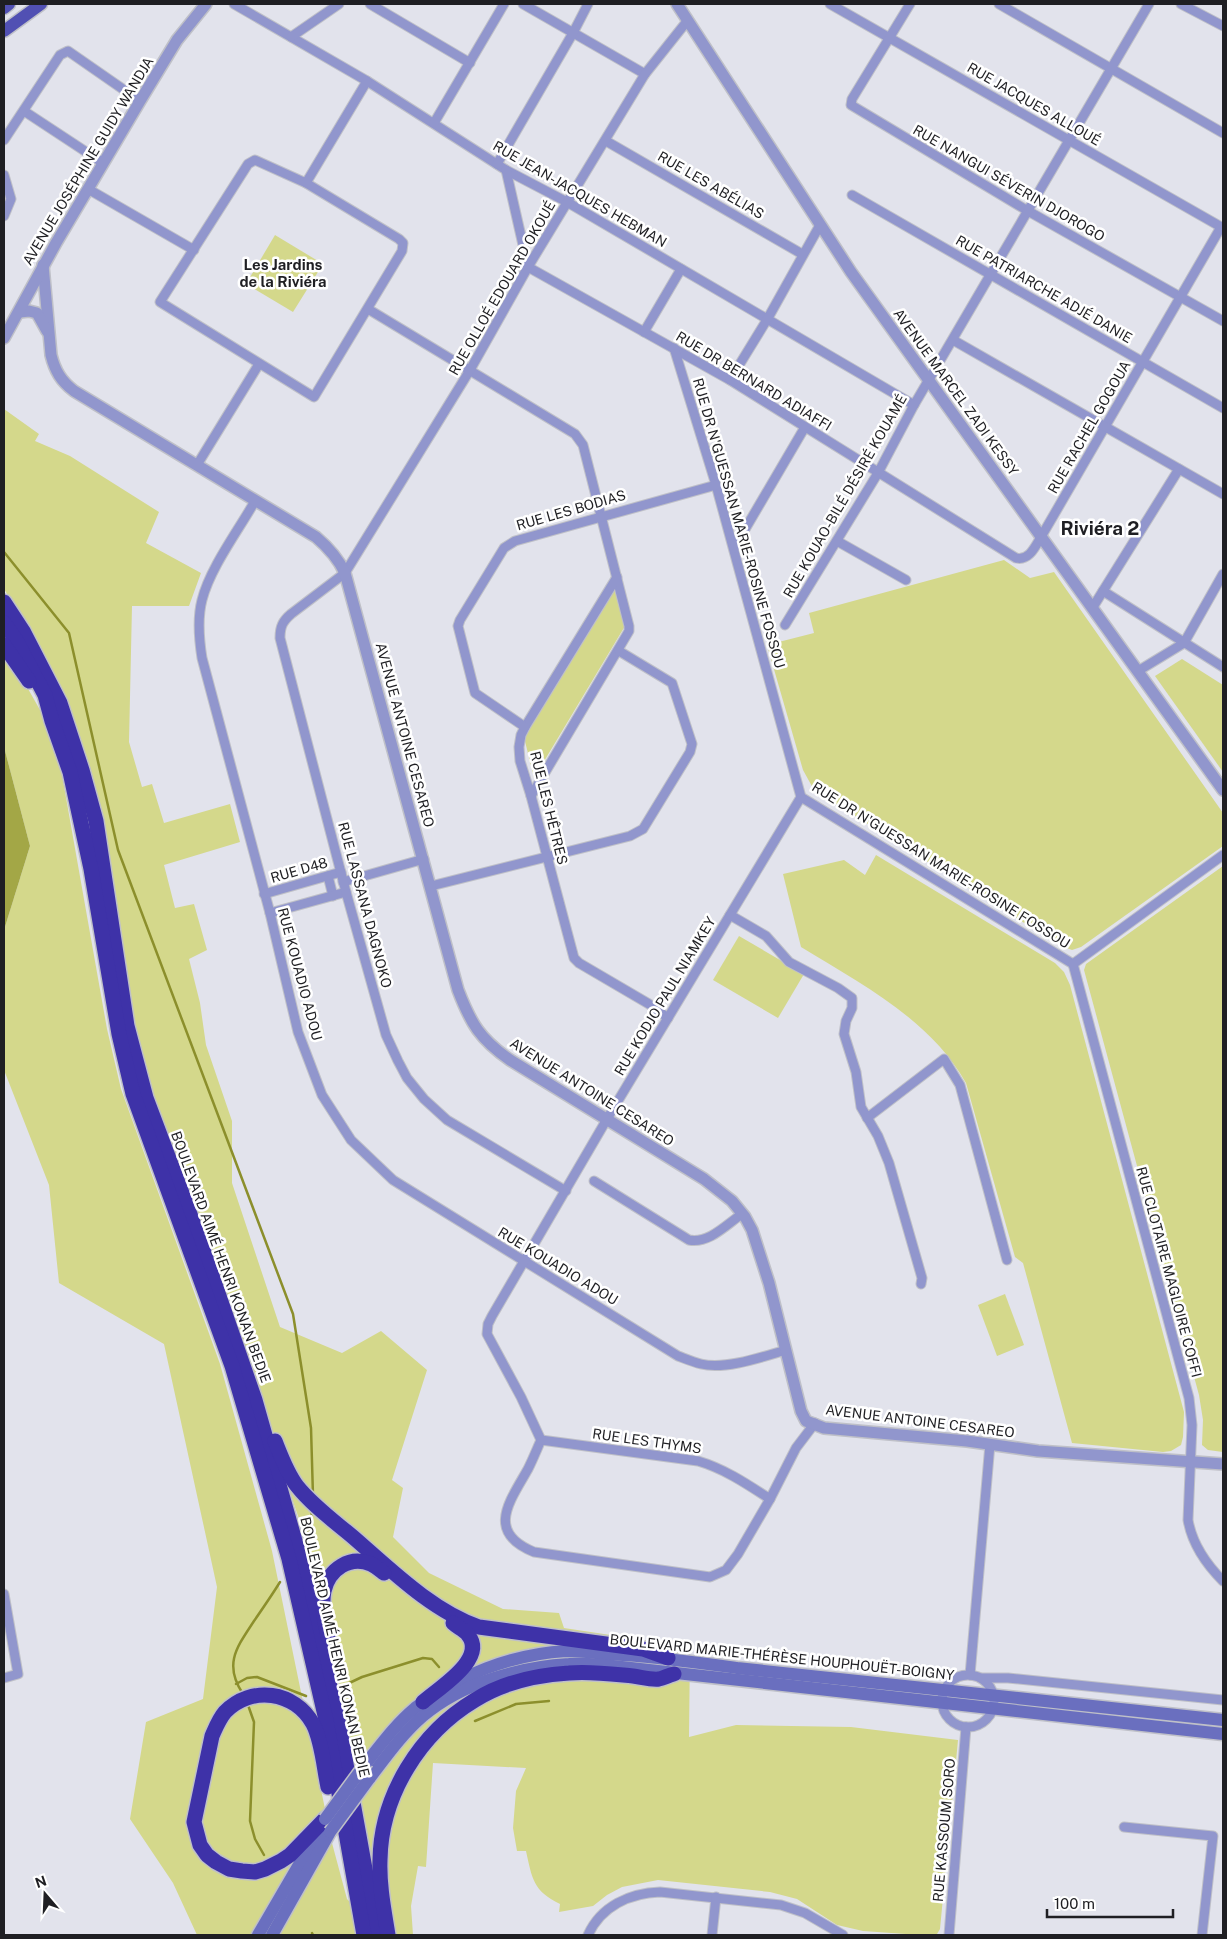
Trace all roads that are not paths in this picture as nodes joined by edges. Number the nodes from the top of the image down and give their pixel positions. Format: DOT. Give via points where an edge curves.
graph roads {
  1 [pos="9,4"];
  2 [pos="40,4"];
  3 [pos="206,4"];
  4 [pos="234,4"];
  5 [pos="339,4"];
  6 [pos="370,4"];
  7 [pos="504,4"];
  8 [pos="523,4"];
  9 [pos="588,4"];
  10 [pos="677,4"];
  11 [pos="830,4"];
  12 [pos="910,4"];
  13 [pos="998,4"];
  14 [pos="1149,4"];
  15 [pos="1181,4"];
  16 [pos="4,8"];
  17 [pos="688,20"];
  18 [pos="1223,26"];
  19 [pos="4,31"];
  20 [pos="573,33"];
  21 [pos="291,37"];
  22 [pos="890,38"];
  23 [pos="470,63"];
  24 [pos="1111,69"];
  25 [pos="645,74"];
  26 [pos="367,81"];
  27 [pos="140,101"];
  28 [pos="24,111"];
  29 [pos="434,123"];
  30 [pos="1222,129"];
  31 [pos="4,140"];
  32 [pos="1070,140"];
  33 [pos="606,141"];
  34 [pos="103,163"];
  35 [pos="497,164"];
  36 [pos="506,170"];
  37 [pos="4,174"];
  38 [pos="306,183"];
  39 [pos="88,189"];
  40 [pos="852,195"];
  41 [pos="567,202"];
  42 [pos="1028,212"];
  43 [pos="4,216"];
  44 [pos="820,224"];
  45 [pos="1222,227"];
  46 [pos="194,250"];
  47 [pos="802,254"];
  48 [pos="43,265"];
  49 [pos="528,267"];
  50 [pos="681,269"];
  51 [pos="991,275"];
  52 [pos="1181,296"];
  53 [pos="368,309"];
  54 [pos="20,312"];
  55 [pos="768,318"];
  56 [pos="1223,321"];
  57 [pos="644,332"];
  58 [pos="4,338"];
  59 [pos="50,338"];
  60 [pos="953,340"];
  61 [pos="674,348"];
  62 [pos="1143,362"];
  63 [pos="259,364"];
  64 [pos="470,370"];
  65 [pos="730,380"];
  66 [pos="929,381"];
  67 [pos="914,404"];
  68 [pos="1223,408"];
  69 [pos="806,427"];
  70 [pos="1105,427"];
  71 [pos="197,465"];
  72 [pos="1179,469"];
  73 [pos="878,472"];
  74 [pos="716,485"];
  75 [pos="1223,494"];
  76 [pos="255,501"];
  77 [pos="601,516"];
  78 [pos="1041,537"];
  79 [pos="837,540"];
  80 [pos="734,548"];
  81 [pos="345,573"];
  82 [pos="1223,574"];
  83 [pos="617,577"];
  84 [pos="906,580"];
  85 [pos="1103,591"];
  86 [pos="4,602"];
  87 [pos="1093,607"];
  88 [pos="4,623"];
  89 [pos="784,624"];
  90 [pos="1184,643"];
  91 [pos="4,645"];
  92 [pos="619,651"];
  93 [pos="1223,667"];
  94 [pos="1138,670"];
  95 [pos="52,721"];
  96 [pos="525,727"];
  97 [pos="1223,790"];
  98 [pos="531,796"];
  99 [pos="801,797"];
  100 [pos="1223,855"];
  101 [pos="546,856"];
  102 [pos="424,859"];
  103 [pos="341,872"];
  104 [pos="328,876"];
  105 [pos="343,882"];
  106 [pos="431,886"];
  107 [pos="346,892"];
  108 [pos="264,894"];
  109 [pos="333,896"];
  110 [pos="270,914"];
  111 [pos="730,915"];
  112 [pos="1073,964"];
  113 [pos="668,1018"];
  114 [pos="867,1118"];
  115 [pos="607,1119"];
  116 [pos="594,1181"];
  117 [pos="566,1191"];
  118 [pos="742,1214"];
  119 [pos="1007,1260"];
  120 [pos="524,1262"];
  121 [pos="921,1284"];
  122 [pos="786,1350"];
  123 [pos="255,1400"];
  124 [pos="815,1423"];
  125 [pos="541,1440"];
  126 [pos="990,1444"];
  127 [pos="1191,1461"];
  128 [pos="1223,1464"];
  129 [pos="770,1499"];
  130 [pos="294,1557"];
  131 [pos="1223,1581"];
  132 [pos="4,1594"];
  133 [pos="668,1658"];
  134 [pos="674,1674"];
  135 [pos="970,1675"];
  136 [pos="4,1678"];
  137 [pos="981,1678"];
  138 [pos="944,1690"];
  139 [pos="994,1695"];
  140 [pos="1223,1700"];
  141 [pos="423,1702"];
  142 [pos="942,1703"];
  143 [pos="994,1709"];
  144 [pos="1223,1720"];
  145 [pos="339,1725"];
  146 [pos="966,1727"];
  147 [pos="1223,1734"];
  148 [pos="328,1825"];
  149 [pos="1124,1826"];
  150 [pos="716,1897"];
  151 [pos="359,1910"];
  152 [pos="258,1935"];
  153 [pos="272,1935"];
  154 [pos="364,1935"];
  155 [pos="376,1935"];
  156 [pos="388,1935"];
  157 [pos="588,1935"];
  158 [pos="712,1935"];
  159 [pos="843,1935"];
  160 [pos="949,1935"];
  161 [pos="1202,1935"];
  1 -- 16 [label="main road"];
  2 -- 19 [label="main road"];
  3 -- 27 [label="street, AVENUE JOSÉPHINE GUIDY WANDJA" via="177,40"];
  4 -- 21 [label="street, RUE JEAN-JACQUES HEBMAN"];
  5 -- 21 [label="street"];
  6 -- 23 [label="street"];
  7 -- 23 [label="street"];
  8 -- 20 [label="street"];
  9 -- 20 [label="street"];
  10 -- 17 [label="street, AVENUE MARCEL ZADI KESSY"];
  11 -- 22 [label="street, RUE JACQUES ALLOUÉ"];
  12 -- 22 [label="street"];
  13 -- 24 [label="street"];
  14 -- 24 [label="street, RUE KOUAO-BILÉ DÉSIRÉ KOUAMÉ"];
  15 -- 18 [label="street"];
  17 -- 25 [label="street, RUE OLLOÉ EDOUARD OKOUÉ"];
  17 -- 44 [label="street, AVENUE MARCEL ZADI KESSY"];
  20 -- 25 [label="street"];
  20 -- 35 [label="street"];
  21 -- 26 [label="street, RUE JEAN-JACQUES HEBMAN"];
  22 -- 32 [label="street, RUE JACQUES ALLOUÉ"];
  22 -- 42 [label="street, RUE NANGUI SÉVERIN DJOROGO" via="851,105"];
  23 -- 29 [label="street"];
  24 -- 30 [label="street"];
  24 -- 32 [label="street, RUE KOUAO-BILÉ DÉSIRÉ KOUAMÉ"];
  25 -- 33 [label="street, RUE OLLOÉ EDOUARD OKOUÉ"];
  26 -- 29 [label="street, RUE JEAN-JACQUES HEBMAN"];
  26 -- 38 [label="street"];
  27 -- 28 [label="street" via="68,51 60,55"];
  27 -- 34 [label="street, AVENUE JOSÉPHINE GUIDY WANDJA"];
  28 -- 31 [label="street"];
  28 -- 34 [label="street"];
  29 -- 35 [label="street, RUE JEAN-JACQUES HEBMAN"];
  32 -- 42 [label="street, RUE KOUAO-BILÉ DÉSIRÉ KOUAMÉ"];
  32 -- 45 [label="street, RUE JACQUES ALLOUÉ"];
  33 -- 41 [label="street, RUE OLLOÉ EDOUARD OKOUÉ"];
  33 -- 47 [label="street, RUE LES ABÉLIAS"];
  34 -- 39 [label="street, AVENUE JOSÉPHINE GUIDY WANDJA"];
  35 -- 36 [label="street, RUE JEAN-JACQUES HEBMAN"];
  36 -- 41 [label="street, RUE JEAN-JACQUES HEBMAN"];
  36 -- 49 [label="street"];
  37 -- 43 [label="street" via="11,199"];
  38 -- 46 [label="street" via="260,161 248,164"];
  38 -- 53 [label="street" via="403,244"];
  39 -- 46 [label="street"];
  39 -- 48 [label="street, AVENUE JOSÉPHINE GUIDY WANDJA"];
  40 -- 51 [label="street, RUE PATRIARCHE ADJÉ DANIE"];
  41 -- 49 [label="street, RUE OLLOÉ EDOUARD OKOUÉ"];
  41 -- 50 [label="street, RUE JEAN-JACQUES HEBMAN"];
  42 -- 51 [label="street, RUE KOUAO-BILÉ DÉSIRÉ KOUAMÉ"];
  42 -- 52 [label="street, RUE NANGUI SÉVERIN DJOROGO"];
  44 -- 47 [label="street"];
  44 -- 66 [label="street, AVENUE MARCEL ZADI KESSY"];
  45 -- 52 [label="street, RUE RACHEL GOGOUA"];
  46 -- 63 [label="street" via="160,302"];
  47 -- 55 [label="street"];
  48 -- 54 [label="street, AVENUE JOSÉPHINE GUIDY WANDJA"];
  48 -- 59 [label="street, AVENUE ANTOINE CESAREO"];
  49 -- 57 [label="street, RUE DR BERNARD ADIAFFI"];
  49 -- 64 [label="street, RUE OLLOÉ EDOUARD OKOUÉ"];
  50 -- 55 [label="street, RUE JEAN-JACQUES HEBMAN"];
  50 -- 57 [label="street"];
  51 -- 60 [label="street, RUE KOUAO-BILÉ DÉSIRÉ KOUAMÉ"];
  51 -- 62 [label="street, RUE PATRIARCHE ADJÉ DANIE"];
  52 -- 56 [label="street, RUE NANGUI SÉVERIN DJOROGO"];
  52 -- 62 [label="street, RUE RACHEL GOGOUA"];
  53 -- 63 [label="street" via="314,397"];
  53 -- 64 [label="street"];
  54 -- 58 [label="street, AVENUE JOSÉPHINE GUIDY WANDJA"];
  54 -- 59 [label="street" via="37,313"];
  55 -- 65 [label="street"];
  55 -- 67 [label="street, RUE JEAN-JACQUES HEBMAN"];
  57 -- 61 [label="street, RUE DR BERNARD ADIAFFI"];
  59 -- 71 [label="street, AVENUE ANTOINE CESAREO" via="53,362 63,382"];
  60 -- 66 [label="street, RUE KOUAO-BILÉ DÉSIRÉ KOUAMÉ"];
  60 -- 70 [label="street"];
  61 -- 65 [label="street, RUE DR BERNARD ADIAFFI"];
  61 -- 74 [label="street, RUE DR N'GUESSAN MARIE-ROSINE FOSSOU"];
  62 -- 68 [label="street, RUE PATRIARCHE ADJÉ DANIE"];
  62 -- 70 [label="street, RUE RACHEL GOGOUA"];
  63 -- 71 [label="street"];
  64 -- 77 [label="street" via="575,434 583,445"];
  64 -- 81 [label="street, RUE OLLOÉ EDOUARD OKOUÉ"];
  65 -- 69 [label="street, RUE DR BERNARD ADIAFFI"];
  66 -- 67 [label="street, RUE KOUAO-BILÉ DÉSIRÉ KOUAMÉ"];
  66 -- 78 [label="street, AVENUE MARCEL ZADI KESSY"];
  67 -- 73 [label="street, RUE KOUAO-BILÉ DÉSIRÉ KOUAMÉ"];
  69 -- 73 [label="street, RUE DR BERNARD ADIAFFI"];
  69 -- 80 [label="street"];
  70 -- 72 [label="street"];
  70 -- 78 [label="street, RUE RACHEL GOGOUA"];
  71 -- 76 [label="street, AVENUE ANTOINE CESAREO"];
  72 -- 75 [label="street"];
  72 -- 85 [label="street"];
  73 -- 78 [label="street, RUE DR BERNARD ADIAFFI" via="1016,558 1028,556"];
  73 -- 79 [label="street, RUE KOUAO-BILÉ DÉSIRÉ KOUAMÉ"];
  74 -- 77 [label="street, RUE LES BODIAS"];
  74 -- 80 [label="street, RUE DR N'GUESSAN MARIE-ROSINE FOSSOU"];
  76 -- 81 [label="street, AVENUE ANTOINE CESAREO" via="316,537 340,561"];
  76 -- 108 [label="street, RUE KOUADIO ADOU" via="209,581 202,601 199,637"];
  77 -- 83 [label="street"];
  77 -- 96 [label="street, RUE LES BODIAS" via="509,544 460,620 461,642 475,693"];
  78 -- 87 [label="street, AVENUE MARCEL ZADI KESSY"];
  79 -- 84 [label="street"];
  79 -- 89 [label="street, RUE KOUAO-BILÉ DÉSIRÉ KOUAMÉ"];
  80 -- 99 [label="street, RUE DR N'GUESSAN MARIE-ROSINE FOSSOU"];
  81 -- 102 [label="street, AVENUE ANTOINE CESAREO"];
  81 -- 103 [label="street, RUE LASSANA DAGNOKO" via="291,614 280,628"];
  82 -- 90 [label="street"];
  83 -- 92 [label="street" via="629,626"];
  83 -- 96 [label="street, RUE LES HÊTRES"];
  85 -- 87 [label="street"];
  85 -- 90 [label="street"];
  86 -- 123 [label="highway, BOULEVARD AIMÉ HENRI KONAN BEDIE" via="23,631 60,703 82,770 96,821 127,1026 146,1098"];
  87 -- 94 [label="street, AVENUE MARCEL ZADI KESSY"];
  88 -- 95 [label="highway, BOULEVARD AIMÉ HENRI KONAN BEDIE" via="38,679"];
  90 -- 93 [label="street"];
  90 -- 94 [label="street"];
  91 -- 95 [label="highway"];
  92 -- 98 [label="street"];
  92 -- 101 [label="street" via="672,683 692,744 690,752 642,829 630,836"];
  94 -- 97 [label="street, AVENUE MARCEL ZADI KESSY"];
  95 -- 130 [label="highway, BOULEVARD AIMÉ HENRI KONAN BEDIE" via="70,772 133,1094 232,1366"];
  96 -- 98 [label="street, RUE LES HÊTRES" via="521,735 520,761"];
  98 -- 101 [label="street, RUE LES HÊTRES"];
  99 -- 111 [label="street, RUE KODJO PAUL NIAMKEY"];
  99 -- 112 [label="street, RUE DR N'GUESSAN MARIE-ROSINE FOSSOU"];
  100 -- 112 [label="street, RUE DR N'GUESSAN MARIE-ROSINE FOSSOU"];
  101 -- 106 [label="street"];
  101 -- 113 [label="street, RUE LES HÊTRES" via="574,958"];
  102 -- 105 [label="street, RUE D48"];
  102 -- 106 [label="street, AVENUE ANTOINE CESAREO"];
  103 -- 104 [label="street, RUE D48"];
  103 -- 105 [label="street, RUE LASSANA DAGNOKO"];
  104 -- 108 [label="street, RUE D48"];
  104 -- 109 [label="street"];
  105 -- 107 [label="street, RUE LASSANA DAGNOKO"];
  106 -- 115 [label="street, AVENUE ANTOINE CESAREO" via="458,990 476,1028 510,1060"];
  107 -- 109 [label="street"];
  107 -- 117 [label="street, RUE LASSANA DAGNOKO" via="386,1035 407,1078 447,1120"];
  108 -- 110 [label="street, RUE KOUADIO ADOU"];
  109 -- 110 [label="street"];
  110 -- 120 [label="street, RUE KOUADIO ADOU" via="298,1032 322,1095 351,1140 393,1180"];
  111 -- 113 [label="street, RUE KODJO PAUL NIAMKEY"];
  111 -- 114 [label="street" via="766,936 789,962 852,998 844,1034 856,1072 861,1107"];
  112 -- 127 [label="street, RUE CLOTAIRE MAGLOIRE COFFI" via="1189,1398 1192,1411"];
  113 -- 115 [label="street, RUE KODJO PAUL NIAMKEY"];
  114 -- 119 [label="street" via="944,1060 960,1085"];
  114 -- 121 [label="street" via="889,1163 922,1278"];
  115 -- 117 [label="street, RUE KODJO PAUL NIAMKEY"];
  115 -- 118 [label="street, AVENUE ANTOINE CESAREO" via="718,1189"];
  116 -- 118 [label="street" via="689,1240 707,1238"];
  117 -- 120 [label="street, RUE KODJO PAUL NIAMKEY"];
  118 -- 122 [label="street, AVENUE ANTOINE CESAREO" via="759,1248"];
  120 -- 122 [label="street, RUE KOUADIO ADOU" via="693,1362 715,1366 755,1360"];
  120 -- 125 [label="street, RUE KODJO PAUL NIAMKEY" via="492,1316 487,1334"];
  122 -- 124 [label="street, AVENUE ANTOINE CESAREO" via="801,1411 806,1421"];
  123 -- 130 [label="highway, BOULEVARD AIMÉ HENRI KONAN BEDIE" via="293,1532"];
  123 -- 133 [label="highway" via="268,1419 291,1477 310,1500 400,1577 462,1622 643,1649"];
  124 -- 126 [label="street, AVENUE ANTOINE CESAREO" via="824,1428"];
  124 -- 129 [label="street" via="796,1448"];
  125 -- 129 [label="street, RUE LES THYMS" via="698,1461 715,1466"];
  125 -- 129 [label="street" via="512,1495 505,1517 512,1539 534,1552 710,1577 726,1570"];
  126 -- 127 [label="street, AVENUE ANTOINE CESAREO"];
  126 -- 135 [label="street"];
  127 -- 128 [label="street, AVENUE ANTOINE CESAREO"];
  127 -- 131 [label="street, RUE CLOTAIRE MAGLOIRE COFFI" via="1190,1533 1202,1555"];
  130 -- 145 [label="highway, BOULEVARD AIMÉ HENRI KONAN BEDIE"];
  130 -- 151 [label="highway, BOULEVARD AIMÉ HENRI KONAN BEDIE" via="296,1584 326,1720"];
  132 -- 136 [label="street" via="18,1674"];
  133 -- 138 [label="main road, BOULEVARD MARIE-THÉRÈSE HOUPHOUËT-BOIGNY"];
  133 -- 141 [label="main road, BOULEVARD MARIE-THÉRÈSE HOUPHOUËT-BOIGNY" via="568,1651 542,1654 473,1674"];
  134 -- 142 [label="main road, BOULEVARD MARIE-THÉRÈSE HOUPHOUËT-BOIGNY"];
  134 -- 148 [label="main road, BOULEVARD MARIE-THÉRÈSE HOUPHOUËT-BOIGNY, bridge" via="571,1663 496,1678 464,1690 424,1715 391,1749 369,1780"];
  134 -- 156 [label="highway" via="659,1679 570,1673 528,1679 475,1700 451,1717 415,1755 399,1782 386,1818 380,1859"];
  135 -- 137 [label="street"];
  135 -- 138 [label="street" via="954,1679"];
  137 -- 139 [label="street"];
  137 -- 140 [label="street"];
  138 -- 139 [label="main road, BOULEVARD MARIE-THÉRÈSE HOUPHOUËT-BOIGNY"];
  138 -- 142 [label="street"];
  139 -- 143 [label="street"];
  139 -- 144 [label="main road, BOULEVARD MARIE-THÉRÈSE HOUPHOUËT-BOIGNY"];
  141 -- 145 [label="highway" via="464,1668 472,1642 468,1634 372,1565 361,1561 346,1563 332,1572 323,1606"];
  141 -- 148 [label="main road, BOULEVARD MARIE-THÉRÈSE HOUPHOUËT-BOIGNY, bridge" via="396,1726 367,1762"];
  142 -- 143 [label="main road, BOULEVARD MARIE-THÉRÈSE HOUPHOUËT-BOIGNY"];
  142 -- 146 [label="street" via="954,1724"];
  143 -- 146 [label="street" via="983,1723"];
  143 -- 147 [label="main road, BOULEVARD MARIE-THÉRÈSE HOUPHOUËT-BOIGNY"];
  145 -- 155 [label="highway, BOULEVARD AIMÉ HENRI KONAN BEDIE"];
  146 -- 160 [label="street, RUE KASSOUM SORO"];
  148 -- 151 [label="highway" via="281,1861 255,1872 229,1869 207,1855 200,1845 194,1822 195,1810 212,1736 218,1722 231,1707 246,1699 274,1695 290,1700 313,1724 351,1894"];
  148 -- 152 [label="main road, BOULEVARD MARIE-THÉRÈSE HOUPHOUËT-BOIGNY"];
  148 -- 153 [label="main road, BOULEVARD MARIE-THÉRÈSE HOUPHOUËT-BOIGNY"];
  149 -- 161 [label="street" via="1213,1836"];
  150 -- 157 [label="street" via="641,1893 614,1904 602,1914"];
  150 -- 158 [label="street"];
  150 -- 159 [label="street" via="768,1902 796,1909"];
  151 -- 154 [label="highway, BOULEVARD AIMÉ HENRI KONAN BEDIE"];
}
